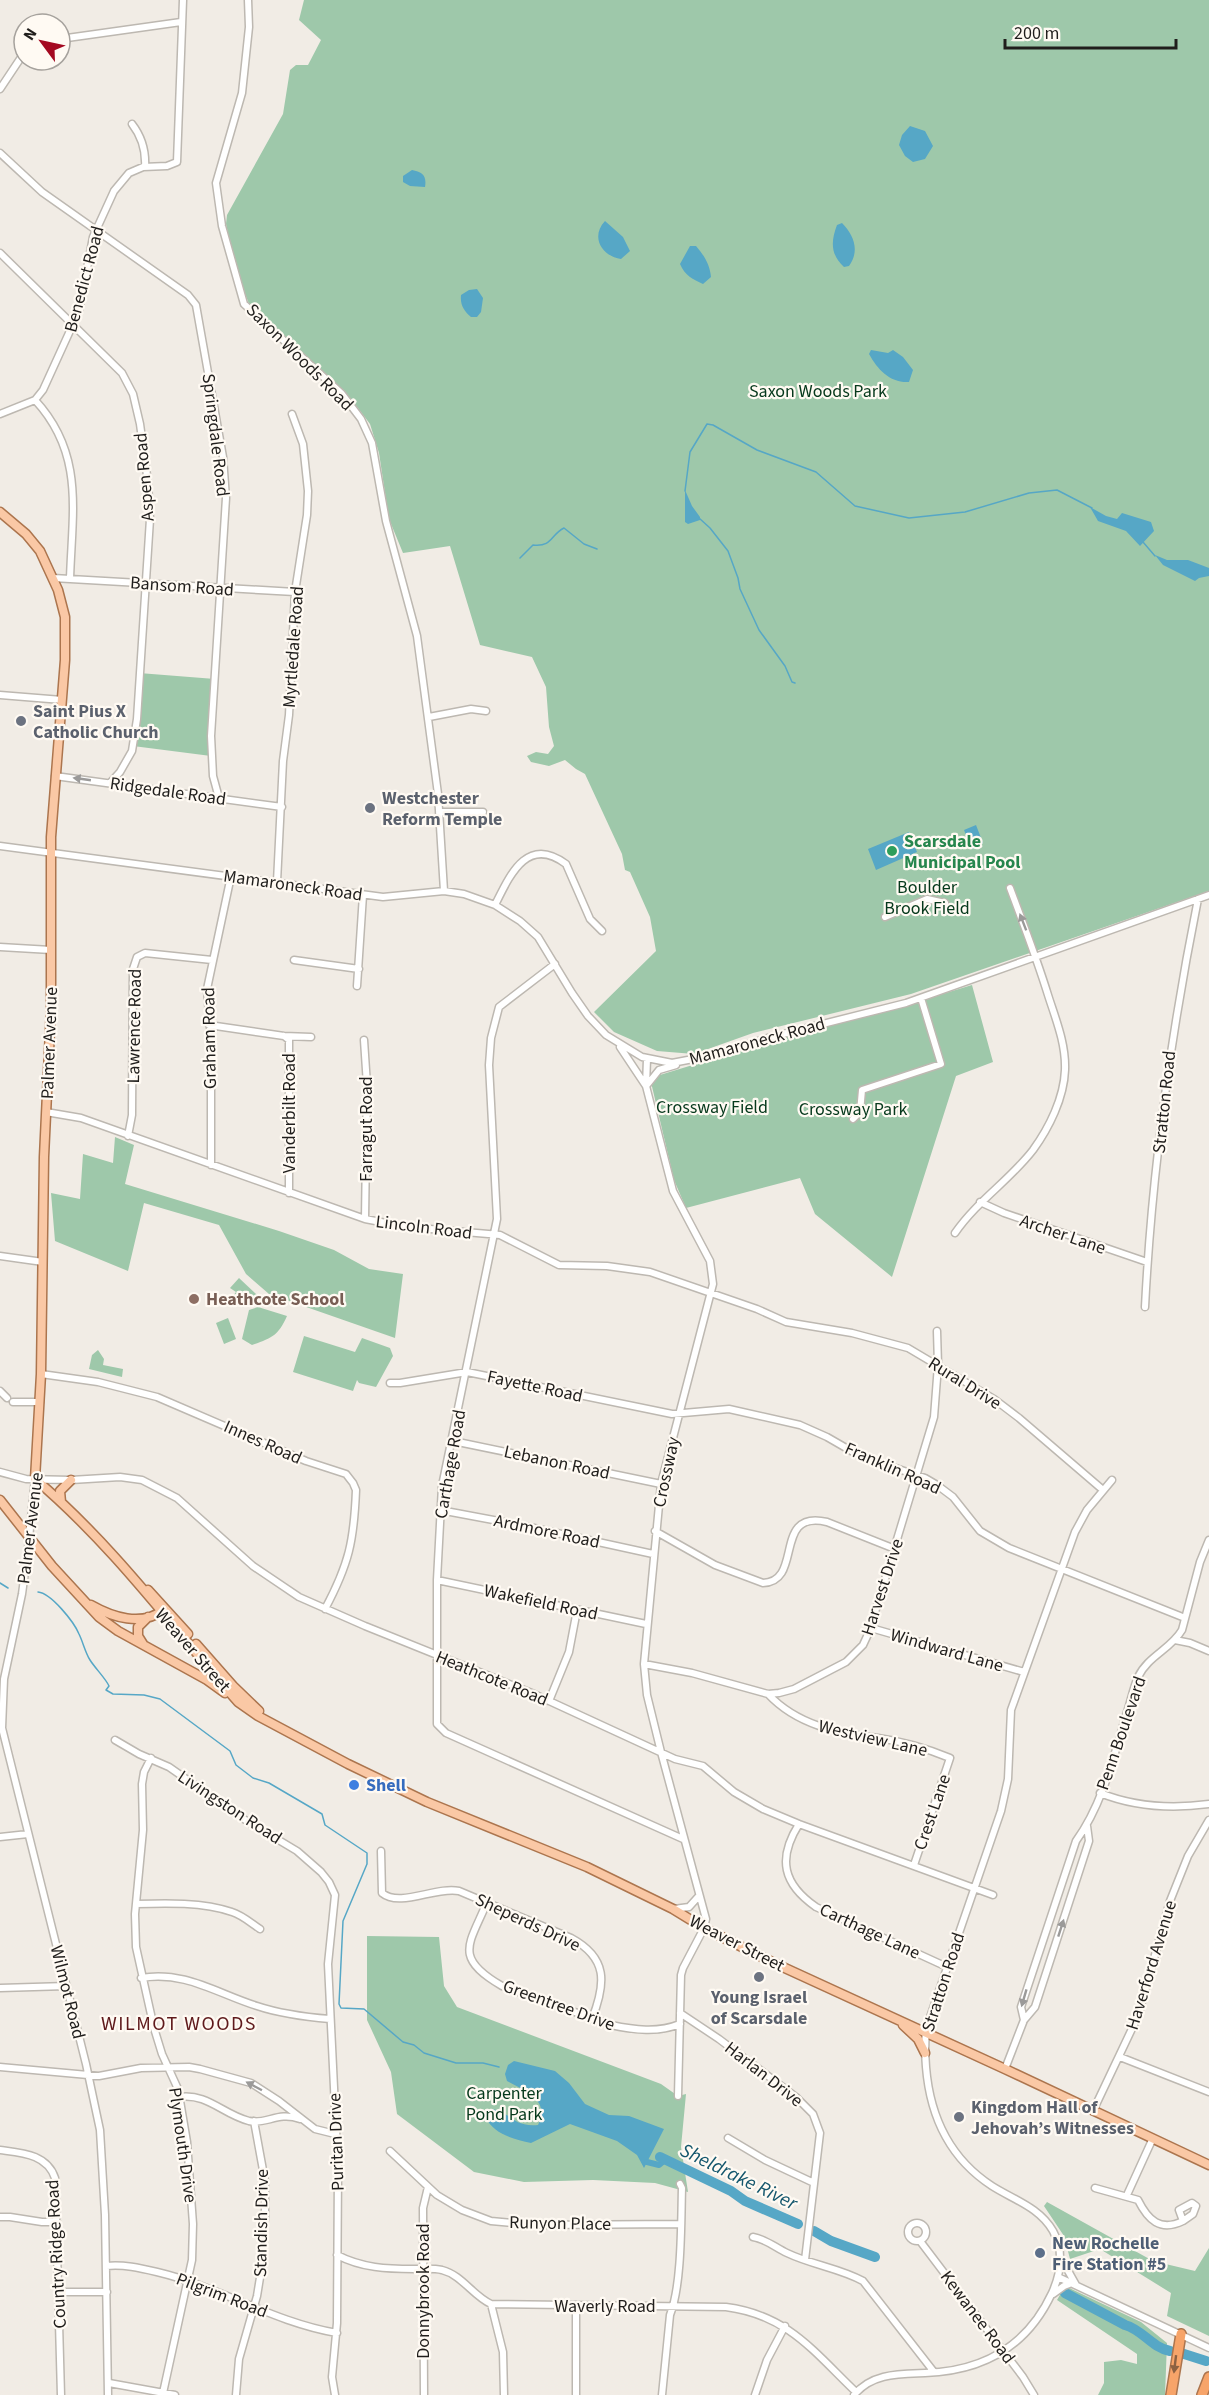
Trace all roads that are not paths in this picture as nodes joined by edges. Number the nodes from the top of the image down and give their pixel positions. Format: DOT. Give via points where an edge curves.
graph roads {
  1 [pos="183,0"];
  2 [pos="248,0"];
  3 [pos="181,22"];
  4 [pos="72,37"];
  5 [pos="12,71"];
  6 [pos="0,89"];
  7 [pos="132,124"];
  8 [pos="0,153"];
  9 [pos="145,167"];
  10 [pos="96,230"];
  11 [pos="0,253"];
  12 [pos="73,326"];
  13 [pos="35,400"];
  14 [pos="0,414"];
  15 [pos="292,414"];
  16 [pos="0,512"];
  17 [pos="53,578"];
  18 [pos="70,579"];
  19 [pos="145,584"];
  20 [pos="221,589"];
  21 [pos="295,592"];
  22 [pos="0,695"];
  23 [pos="62,700"];
  24 [pos="486,711"];
  25 [pos="429,717"];
  26 [pos="55,776"];
  27 [pos="110,783"];
  28 [pos="219,798"];
  29 [pos="282,807"];
  30 [pos="439,812"];
  31 [pos="483,813"];
  32 [pos="0,846"];
  33 [pos="51,852"];
  34 [pos="231,876"];
  35 [pos="277,882"];
  36 [pos="1010,888"];
  37 [pos="444,891"];
  38 [pos="363,895"];
  39 [pos="1209,895"];
  40 [pos="1198,899"];
  41 [pos="945,903"];
  42 [pos="495,905"];
  43 [pos="885,917"];
  44 [pos="602,931"];
  45 [pos="0,947"];
  46 [pos="51,950"];
  47 [pos="1036,957"];
  48 [pos="212,960"];
  49 [pos="294,960"];
  50 [pos="555,964"];
  51 [pos="359,969"];
  52 [pos="357,986"];
  53 [pos="921,998"];
  54 [pos="209,1024"];
  55 [pos="284,1036"];
  56 [pos="311,1037"];
  57 [pos="364,1040"];
  58 [pos="618,1044"];
  59 [pos="647,1059"];
  60 [pos="687,1061"];
  61 [pos="646,1086"];
  62 [pos="46,1112"];
  63 [pos="853,1119"];
  64 [pos="128,1136"];
  65 [pos="211,1165"];
  66 [pos="289,1193"];
  67 [pos="980,1202"];
  68 [pos="365,1219"];
  69 [pos="956,1233"];
  70 [pos="495,1235"];
  71 [pos="0,1256"];
  72 [pos="43,1262"];
  73 [pos="1147,1262"];
  74 [pos="712,1293"];
  75 [pos="1145,1307"];
  76 [pos="802,1325"];
  77 [pos="938,1331"];
  78 [pos="938,1365"];
  79 [pos="467,1371"];
  80 [pos="41,1374"];
  81 [pos="390,1383"];
  82 [pos="0,1391"];
  83 [pos="40,1402"];
  84 [pos="680,1414"];
  85 [pos="453,1441"];
  86 [pos="0,1472"];
  87 [pos="917,1476"];
  88 [pos="35,1479"];
  89 [pos="71,1480"];
  90 [pos="1112,1480"];
  91 [pos="661,1484"];
  92 [pos="1103,1490"];
  93 [pos="0,1500"];
  94 [pos="61,1503"];
  95 [pos="440,1509"];
  96 [pos="655,1531"];
  97 [pos="1209,1540"];
  98 [pos="895,1549"];
  99 [pos="653,1554"];
  100 [pos="1062,1570"];
  101 [pos="437,1580"];
  102 [pos="22,1594"];
  103 [pos="83,1599"];
  104 [pos="326,1609"];
  105 [pos="163,1610"];
  106 [pos="576,1610"];
  107 [pos="148,1617"];
  108 [pos="1185,1618"];
  109 [pos="646,1624"];
  110 [pos="870,1628"];
  111 [pos="1175,1640"];
  112 [pos="150,1649"];
  113 [pos="1209,1651"];
  114 [pos="435,1655"];
  115 [pos="644,1664"];
  116 [pos="1024,1672"];
  117 [pos="768,1694"];
  118 [pos="549,1701"];
  119 [pos="238,1702"];
  120 [pos="267,1720"];
  121 [pos="115,1740"];
  122 [pos="3,1748"];
  123 [pos="661,1752"];
  124 [pos="151,1758"];
  125 [pos="950,1758"];
  126 [pos="1100,1793"];
  127 [pos="1209,1804"];
  128 [pos="1209,1820"];
  129 [pos="799,1824"];
  130 [pos="1087,1826"];
  131 [pos="28,1834"];
  132 [pos="0,1837"];
  133 [pos="683,1839"];
  134 [pos="381,1851"];
  135 [pos="914,1865"];
  136 [pos="975,1889"];
  137 [pos="333,1890"];
  138 [pos="1058,1893"];
  139 [pos="993,1896"];
  140 [pos="698,1897"];
  141 [pos="1070,1898"];
  142 [pos="487,1902"];
  143 [pos="136,1904"];
  144 [pos="673,1909"];
  145 [pos="704,1928"];
  146 [pos="260,1929"];
  147 [pos="1040,1949"];
  148 [pos="1052,1953"];
  149 [pos="947,1967"];
  150 [pos="141,1978"];
  151 [pos="67,1986"];
  152 [pos="0,1988"];
  153 [pos="680,2013"];
  154 [pos="330,2019"];
  155 [pos="592,2019"];
  156 [pos="896,2019"];
  157 [pos="1024,2020"];
  158 [pos="680,2024"];
  159 [pos="926,2032"];
  160 [pos="925,2053"];
  161 [pos="1120,2057"];
  162 [pos="0,2067"];
  163 [pos="170,2069"];
  164 [pos="1005,2069"];
  165 [pos="88,2076"];
  166 [pos="1209,2092"];
  167 [pos="678,2096"];
  168 [pos="179,2097"];
  169 [pos="1093,2111"];
  170 [pos="301,2120"];
  171 [pos="254,2121"];
  172 [pos="335,2134"];
  173 [pos="728,2138"];
  174 [pos="1153,2138"];
  175 [pos="0,2150"];
  176 [pos="390,2151"];
  177 [pos="1209,2165"];
  178 [pos="814,2183"];
  179 [pos="680,2184"];
  180 [pos="428,2187"];
  181 [pos="1095,2188"];
  182 [pos="1127,2195"];
  183 [pos="0,2217"];
  184 [pos="1183,2221"];
  185 [pos="57,2222"];
  186 [pos="681,2224"];
  187 [pos="753,2237"];
  188 [pos="920,2241"];
  189 [pos="337,2255"];
  190 [pos="1060,2257"];
  191 [pos="805,2260"];
  192 [pos="106,2266"];
  193 [pos="422,2269"];
  194 [pos="1058,2277"];
  195 [pos="187,2280"];
  196 [pos="1074,2284"];
  197 [pos="60,2292"];
  198 [pos="107,2292"];
  199 [pos="1050,2297"];
  200 [pos="491,2304"];
  201 [pos="576,2305"];
  202 [pos="254,2306"];
  203 [pos="674,2306"];
  204 [pos="785,2326"];
  205 [pos="337,2333"];
  206 [pos="1181,2334"];
  207 [pos="1209,2348"];
  208 [pos="1004,2351"];
  209 [pos="934,2373"];
  210 [pos="1209,2377"];
  211 [pos="109,2383"];
  212 [pos="163,2393"];
  213 [pos="855,2394"];
  214 [pos="61,2395"];
  215 [pos="108,2395"];
  216 [pos="175,2395"];
  217 [pos="236,2395"];
  218 [pos="335,2395"];
  219 [pos="424,2395"];
  220 [pos="504,2395"];
  221 [pos="576,2395"];
  222 [pos="662,2395"];
  223 [pos="755,2395"];
  224 [pos="1034,2395"];
  225 [pos="1172,2395"];
  226 [pos="1202,2395"];
  1 -- 3 [label="street"];
  2 -- 25 [label="street, Saxon Woods Road" via="242,93 216,183 230,258 244,304 342,394 367,430 376,458 386,521 414,619"];
  3 -- 4 [label="street"];
  3 -- 9 [label="street, Benedict Road" via="177,162"];
  5 -- 6 [label="street"];
  7 -- 9 [label="street" via="144,148"];
  8 -- 10 [label="street, Springdale Road" via="42,192"];
  9 -- 10 [label="street, Benedict Road" via="129,173 120,182"];
  10 -- 12 [label="street, Benedict Road"];
  10 -- 20 [label="street, Springdale Road" via="188,295 196,305 226,498"];
  11 -- 12 [label="street, Aspen Road"];
  12 -- 13 [label="street, Benedict Road"];
  12 -- 19 [label="street, Aspen Road" via="122,373 133,394 150,504"];
  13 -- 14 [label="street"];
  13 -- 18 [label="street" via="58,431 69,456"];
  15 -- 21 [label="street, Myrtledale Road" via="303,444 308,491"];
  16 -- 17 [label="main road, Palmer Avenue" via="34,543"];
  17 -- 18 [label="street, Bansom Road"];
  17 -- 23 [label="main road, Palmer Avenue" via="65,617"];
  18 -- 19 [label="street, Bansom Road"];
  19 -- 20 [label="street, Bansom Road"];
  19 -- 27 [label="street, Aspen Road" via="132,751"];
  20 -- 21 [label="street, Bansom Road"];
  20 -- 28 [label="street, Springdale Road" via="211,736 213,776"];
  21 -- 29 [label="street, Myrtledale Road"];
  22 -- 23 [label="street"];
  23 -- 26 [label="main road, Palmer Avenue"];
  24 -- 25 [label="street" via="471,709"];
  25 -- 30 [label="street, Saxon Woods Road"];
  27 -- 26 [label="street, Ridgedale Road, one-way"];
  26 -- 33 [label="main road, Palmer Avenue"];
  27 -- 28 [label="street, Ridgedale Road"];
  28 -- 29 [label="street, Ridgedale Road"];
  29 -- 35 [label="street, Myrtledale Road"];
  30 -- 31 [label="street"];
  30 -- 37 [label="street, Saxon Woods Road"];
  32 -- 33 [label="street, Mamaroneck Road"];
  33 -- 34 [label="street, Mamaroneck Road"];
  33 -- 46 [label="main road, Palmer Avenue"];
  34 -- 35 [label="street, Mamaroneck Road"];
  34 -- 48 [label="street, Graham Road"];
  35 -- 38 [label="street, Mamaroneck Road"];
  47 -- 36 [label="street, one-way"];
  37 -- 38 [label="street, Mamaroneck Road" via="393,897"];
  37 -- 42 [label="street, Mamaroneck Road"];
  38 -- 51 [label="street"];
  39 -- 40 [label="street, Mamaroneck Road"];
  40 -- 47 [label="street, Mamaroneck Road"];
  40 -- 73 [label="street, Stratton Road" via="1172,1036"];
  41 -- 43 [label="street" via="927,899"];
  42 -- 44 [label="street" via="520,862 544,854 566,864 590,919"];
  42 -- 50 [label="street, Mamaroneck Road" via="531,930"];
  45 -- 46 [label="street"];
  46 -- 62 [label="main road, Palmer Avenue"];
  47 -- 53 [label="street, Mamaroneck Road"];
  47 -- 67 [label="street" via="1064,1048 1063,1083 1055,1111 1033,1149"];
  48 -- 54 [label="street, Graham Road" via="207,989"];
  48 -- 64 [label="street, Lawrence Road" via="145,953 135,960"];
  49 -- 51 [label="street"];
  50 -- 58 [label="street, Mamaroneck Road" via="588,1016"];
  50 -- 70 [label="street, Carthage Road" via="519,989 497,1011 489,1065"];
  51 -- 52 [label="street"];
  53 -- 60 [label="street, Mamaroneck Road"];
  53 -- 63 [label="street" via="941,1064 862,1090 860,1112"];
  54 -- 55 [label="street"];
  54 -- 65 [label="street, Graham Road"];
  55 -- 56 [label="street"];
  55 -- 66 [label="street, Vanderbilt Road" via="289,1040"];
  57 -- 68 [label="street, Farragut Road"];
  58 -- 59 [label="street, Mamaroneck Road"];
  58 -- 61 [label="street"];
  59 -- 60 [label="street, Mamaroneck Road" via="663,1063"];
  59 -- 61 [label="street, Crossway"];
  60 -- 61 [label="street" via="659,1070"];
  61 -- 74 [label="street, Crossway" via="673,1191 712,1268"];
  62 -- 64 [label="street, Lincoln Road" via="81,1118"];
  62 -- 72 [label="main road, Palmer Avenue"];
  64 -- 65 [label="street, Lincoln Road"];
  65 -- 66 [label="street, Lincoln Road"];
  66 -- 68 [label="street, Lincoln Road"];
  67 -- 69 [label="street"];
  67 -- 73 [label="street, Archer Lane"];
  68 -- 70 [label="street, Lincoln Road"];
  70 -- 74 [label="street, Lincoln Road" via="559,1265 650,1272"];
  70 -- 79 [label="street, Carthage Road"];
  71 -- 72 [label="street"];
  72 -- 80 [label="main road, Palmer Avenue"];
  73 -- 75 [label="street, Stratton Road"];
  74 -- 76 [label="street, Lincoln Road"];
  74 -- 84 [label="street, Crossway"];
  76 -- 78 [label="street, Rural Drive" via="908,1348"];
  77 -- 78 [label="street, Harvest Drive"];
  78 -- 87 [label="street, Harvest Drive" via="934,1417"];
  78 -- 92 [label="street, Rural Drive" via="994,1399"];
  79 -- 81 [label="street, Fayette Road"];
  79 -- 84 [label="street, Fayette Road"];
  79 -- 85 [label="street, Carthage Road"];
  80 -- 83 [label="main road, Palmer Avenue"];
  80 -- 104 [label="street, Innes Road" via="98,1382 157,1397 306,1461 346,1474 356,1490 353,1540 339,1585"];
  82 -- 83 [label="street" via="10,1400"];
  83 -- 88 [label="main road, Palmer Avenue"];
  84 -- 87 [label="street, Franklin Road" via="729,1408 753,1413 811,1429 860,1456"];
  84 -- 91 [label="street, Crossway"];
  85 -- 91 [label="street, Lebanon Road"];
  85 -- 95 [label="street, Carthage Road"];
  86 -- 88 [label="street, Heathcote Road"];
  87 -- 98 [label="street, Harvest Drive"];
  87 -- 100 [label="street, Franklin Road" via="947,1491 972,1523 993,1540"];
  88 -- 89 [label="street, Heathcote Road"];
  88 -- 94 [label="main road, Weaver Street"];
  88 -- 102 [label="street, Palmer Avenue, bridge"];
  89 -- 94 [label="main road" via="60,1491"];
  89 -- 104 [label="street, Heathcote Road" via="131,1477 165,1491 253,1566 286,1589"];
  90 -- 92 [label="street, Stratton Road"];
  91 -- 96 [label="street, Crossway"];
  92 -- 100 [label="street, Stratton Road" via="1079,1522"];
  93 -- 103 [label="main road"];
  94 -- 105 [label="main road, Weaver Street"];
  95 -- 99 [label="street, Ardmore Road"];
  95 -- 101 [label="street, Carthage Road"];
  96 -- 98 [label="street" via="716,1565 763,1583 771,1583 782,1573 795,1531 807,1521 827,1522"];
  96 -- 99 [label="street, Crossway"];
  97 -- 108 [label="street, Penn Boulevard"];
  98 -- 110 [label="street, Harvest Drive"];
  99 -- 109 [label="street, Crossway"];
  100 -- 108 [label="street, Franklin Road"];
  100 -- 116 [label="street, Stratton Road"];
  101 -- 106 [label="street, Wakefield Road"];
  101 -- 114 [label="street, Carthage Road"];
  102 -- 122 [label="street, Wilmot Road" via="2,1688"];
  103 -- 107 [label="main road" via="111,1615"];
  103 -- 112 [label="main road" via="99,1617"];
  104 -- 114 [label="street, Heathcote Road"];
  105 -- 107 [label="main road"];
  105 -- 119 [label="main road, Weaver Street"];
  105 -- 120 [label="main road, Weaver Street"];
  106 -- 109 [label="street, Wakefield Road"];
  106 -- 118 [label="street" via="568,1652"];
  107 -- 112 [label="main road" via="138,1632"];
  108 -- 111 [label="street, Penn Boulevard"];
  109 -- 115 [label="street, Crossway"];
  110 -- 116 [label="street, Windward Lane"];
  110 -- 117 [label="street, Harvest Drive" via="863,1645 846,1662 794,1689"];
  111 -- 113 [label="street"];
  111 -- 126 [label="street, Penn Boulevard" via="1147,1662 1138,1677"];
  112 -- 119 [label="main road"];
  114 -- 118 [label="street, Heathcote Road"];
  114 -- 133 [label="street, Carthage Road" via="437,1724 446,1733"];
  115 -- 117 [label="street, Harvest Drive"];
  115 -- 123 [label="street, Crossway"];
  116 -- 136 [label="street, Stratton Road" via="1010,1716 1007,1788"];
  117 -- 125 [label="street, Westview Lane" via="808,1723"];
  118 -- 123 [label="street, Heathcote Road"];
  119 -- 120 [label="main road, Weaver Street"];
  120 -- 144 [label="main road, Weaver Street" via="428,1802 587,1867"];
  121 -- 124 [label="street, Livingston Road"];
  122 -- 131 [label="street, Wilmot Road"];
  123 -- 129 [label="street, Heathcote Road" via="703,1766 742,1798"];
  123 -- 133 [label="street, Crossway"];
  124 -- 137 [label="street, Livingston Road" via="297,1851 321,1872"];
  124 -- 143 [label="street, Plymouth Drive" via="142,1784"];
  125 -- 135 [label="street, Crest Lane"];
  126 -- 127 [label="street" via="1128,1804"];
  126 -- 130 [label="street, Penn Boulevard"];
  128 -- 161 [label="street, Haverford Avenue" via="1188,1856 1170,1901 1138,2016"];
  129 -- 135 [label="street, Heathcote Road"];
  129 -- 149 [label="street, Carthage Lane" via="785,1859 789,1878 802,1897"];
  130 -- 138 [label="street, Penn Boulevard" via="1076,1841"];
  130 -- 141 [label="street, Penn Boulevard" via="1089,1841"];
  131 -- 132 [label="street"];
  131 -- 151 [label="street, Wilmot Road"];
  133 -- 140 [label="street, Crossway"];
  134 -- 142 [label="street, Sheperds Drive" via="382,1893 394,1898 452,1890"];
  135 -- 136 [label="street, Heathcote Road"];
  136 -- 139 [label="street, Heathcote Road"];
  136 -- 149 [label="street, Stratton Road"];
  137 -- 154 [label="street, Puritan Drive" via="335,1909 328,1964"];
  138 -- 141 [label="street"];
  138 -- 147 [label="street, Penn Boulevard"];
  140 -- 144 [label="street" via="689,1907"];
  140 -- 145 [label="street, Crossway" via="706,1919"];
  148 -- 141 [label="street, Penn Boulevard, one-way"];
  142 -- 155 [label="street, Sheperds Drive" via="586,1948 598,1962 602,1976"];
  142 -- 155 [label="street, Greentree Drive" via="470,1945 472,1959 480,1971 502,1986"];
  143 -- 146 [label="street" via="228,1911"];
  143 -- 150 [label="street, Plymouth Drive"];
  144 -- 145 [label="main road, Weaver Street"];
  145 -- 153 [label="street" via="683,1968"];
  145 -- 156 [label="main road, Weaver Street"];
  147 -- 148 [label="street"];
  147 -- 157 [label="street, Penn Boulevard, one-way" via="1021,2007"];
  148 -- 157 [label="street, Penn Boulevard" via="1035,2007"];
  149 -- 159 [label="street, Stratton Road"];
  150 -- 154 [label="street" via="184,1979 274,2011"];
  150 -- 163 [label="street, Plymouth Drive" via="162,2054"];
  151 -- 152 [label="street"];
  151 -- 165 [label="street, Wilmot Road"];
  153 -- 158 [label="street"];
  153 -- 178 [label="street, Harlan Drive" via="782,2085 813,2114 820,2133"];
  154 -- 172 [label="street, Puritan Drive"];
  155 -- 158 [label="street, Greentree Drive" via="629,2029 668,2029"];
  156 -- 159 [label="main road, Weaver Street"];
  156 -- 160 [label="main road" via="914,2035"];
  157 -- 164 [label="street, Penn Boulevard"];
  158 -- 167 [label="street"];
  159 -- 160 [label="street, Stratton Road"];
  159 -- 164 [label="main road, Weaver Street"];
  160 -- 190 [label="street, Stratton Road" via="932,2105 949,2144 978,2176 1040,2215 1053,2233"];
  161 -- 166 [label="street"];
  161 -- 169 [label="street, Haverford Avenue"];
  162 -- 165 [label="street"];
  163 -- 165 [label="street" via="141,2068"];
  163 -- 168 [label="street, Plymouth Drive"];
  170 -- 163 [label="street, one-way" via="251,2084 189,2067"];
  164 -- 169 [label="main road, Weaver Street"];
  165 -- 192 [label="street, Wilmot Road" via="100,2130"];
  168 -- 171 [label="street" via="201,2097 226,2112"];
  168 -- 195 [label="street, Plymouth Drive" via="193,2223"];
  169 -- 174 [label="main road, Weaver Street"];
  170 -- 171 [label="street" via="280,2115"];
  170 -- 172 [label="street" via="321,2132"];
  171 -- 202 [label="street, Standish Drive" via="265,2181 265,2219 261,2277"];
  172 -- 189 [label="street, Puritan Drive"];
  173 -- 178 [label="street"];
  174 -- 177 [label="main road, Weaver Street"];
  174 -- 182 [label="street"];
  175 -- 185 [label="street, Country Ridge Road" via="37,2157 53,2171"];
  176 -- 180 [label="street, Runyon Place"];
  178 -- 191 [label="street, Harlan Drive"];
  179 -- 186 [label="street"];
  180 -- 186 [label="street, Runyon Place" via="473,2214 509,2224"];
  180 -- 193 [label="street, Donnybrook Road" via="423,2208"];
  181 -- 182 [label="street"];
  182 -- 184 [label="street" via="1138,2200 1148,2218 1156,2223"];
  183 -- 185 [label="street"];
  185 -- 197 [label="street, Country Ridge Road"];
  186 -- 203 [label="street"];
  187 -- 191 [label="street"];
  188 -- 208 [label="street, Kewanee Road"];
  189 -- 193 [label="street" via="373,2268"];
  189 -- 205 [label="street, Puritan Drive"];
  190 -- 194 [label="street, Stratton Road"];
  190 -- 196 [label="street"];
  191 -- 209 [label="street" via="863,2281"];
  192 -- 195 [label="street, Pilgrim Road" via="144,2269"];
  192 -- 198 [label="street, Wilmot Road"];
  193 -- 200 [label="street" via="452,2274"];
  193 -- 219 [label="street, Donnybrook Road"];
  194 -- 196 [label="street"];
  194 -- 199 [label="street, Stratton Road"];
  195 -- 202 [label="street, Pilgrim Road"];
  195 -- 212 [label="street, Plymouth Drive"];
  196 -- 199 [label="street" via="1064,2286"];
  196 -- 206 [label="street"];
  197 -- 198 [label="street"];
  197 -- 214 [label="street, Country Ridge Road"];
  198 -- 211 [label="street, Wilmot Road"];
  199 -- 208 [label="street, Stratton Road" via="1030,2328"];
  200 -- 201 [label="street, Waverly Road"];
  200 -- 220 [label="street" via="503,2352"];
  201 -- 203 [label="street, Waverly Road"];
  201 -- 221 [label="street"];
  202 -- 205 [label="street, Pilgrim Road" via="299,2325"];
  202 -- 217 [label="street, Standish Drive" via="239,2359"];
  203 -- 204 [label="street, Waverly Road" via="747,2309"];
  203 -- 222 [label="street"];
  204 -- 213 [label="street, Waverly Road"];
  204 -- 223 [label="street"];
  205 -- 218 [label="street, Puritan Drive" via="332,2377"];
  206 -- 207 [label="street"];
  206 -- 225 [label="highway, one-way"];
  208 -- 209 [label="street, Stratton Road" via="977,2365"];
  208 -- 224 [label="street, Kewanee Road"];
  209 -- 213 [label="street, Stratton Road" via="888,2375"];
  210 -- 226 [label="highway"];
  211 -- 212 [label="street"];
  211 -- 215 [label="street, Wilmot Road"];
  212 -- 216 [label="street"];
}
